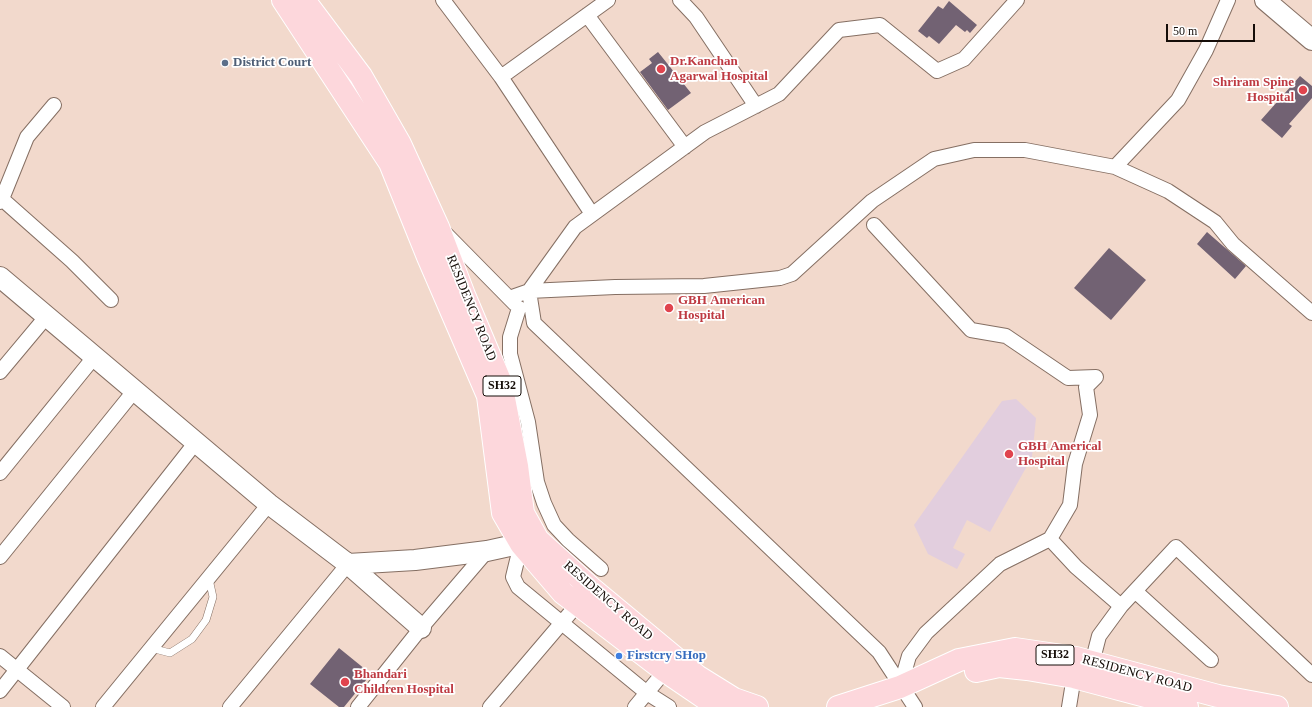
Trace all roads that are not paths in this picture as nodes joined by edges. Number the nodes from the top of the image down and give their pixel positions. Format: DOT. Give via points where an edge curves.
graph roads {
  1 [pos="283,0"];
  2 [pos="304,0"];
  3 [pos="443,0"];
  4 [pos="608,0"];
  5 [pos="680,0"];
  6 [pos="1017,0"];
  7 [pos="1228,0"];
  8 [pos="1265,0"];
  9 [pos="587,15"];
  10 [pos="1312,40"];
  11 [pos="501,78"];
  12 [pos="54,105"];
  13 [pos="756,106"];
  14 [pos="685,147"];
  15 [pos="1115,167"];
  16 [pos="1,200"];
  17 [pos="592,214"];
  18 [pos="874,225"];
  19 [pos="438,227"];
  20 [pos="416,229"];
  21 [pos="0,276"];
  22 [pos="530,291"];
  23 [pos="111,300"];
  24 [pos="514,303"];
  25 [pos="1312,313"];
  26 [pos="46,316"];
  27 [pos="534,323"];
  28 [pos="95,356"];
  29 [pos="0,372"];
  30 [pos="135,390"];
  31 [pos="196,442"];
  32 [pos="0,473"];
  33 [pos="269,504"];
  34 [pos="1050,539"];
  35 [pos="529,542"];
  36 [pos="487,551"];
  37 [pos="0,557"];
  38 [pos="348,564"];
  39 [pos="601,569"];
  40 [pos="208,577"];
  41 [pos="1135,591"];
  42 [pos="585,596"];
  43 [pos="1121,606"];
  44 [pos="562,623"];
  45 [pos="421,628"];
  46 [pos="150,648"];
  47 [pos="0,656"];
  48 [pos="1211,660"];
  49 [pos="670,665"];
  50 [pos="1081,666"];
  51 [pos="17,670"];
  52 [pos="1312,675"];
  53 [pos="0,691"];
  54 [pos="647,693"];
  55 [pos="908,697"];
  56 [pos="1218,701"];
  57 [pos="753,706"];
  58 [pos="63,707"];
  59 [pos="103,707"];
  60 [pos="230,707"];
  61 [pos="358,707"];
  62 [pos="490,707"];
  63 [pos="635,707"];
  64 [pos="668,707"];
  65 [pos="718,707"];
  66 [pos="838,707"];
  67 [pos="883,707"];
  68 [pos="1069,707"];
  69 [pos="1187,707"];
  70 [pos="1277,707"];
  1 -- 20 [label="main road" via="390,163"];
  2 -- 19 [label="main road, RESIDENCY ROAD / SH32" via="361,76 400,144"];
  3 -- 11 [label="street"];
  4 -- 9 [label="street"];
  5 -- 13 [label="street" via="696,17"];
  6 -- 13 [label="street" via="964,59 937,71 880,25 839,30 779,94"];
  7 -- 15 [label="street" via="1206,50 1178,100"];
  8 -- 10 [label="street"];
  9 -- 11 [label="street"];
  9 -- 14 [label="street"];
  11 -- 17 [label="street"];
  12 -- 16 [label="street" via="27,137"];
  13 -- 14 [label="street" via="705,132"];
  14 -- 17 [label="street"];
  15 -- 22 [label="street" via="1025,150 974,150 934,159 878,197 792,274 780,278 704,286"];
  15 -- 25 [label="street" via="1168,191 1215,222 1233,244"];
  16 -- 23 [label="street" via="72,261"];
  17 -- 22 [label="street" via="575,227"];
  18 -- 34 [label="street" via="971,330 1006,336 1068,378 1096,377 1086,387 1090,415 1075,464 1070,505"];
  19 -- 20 [label="street"];
  19 -- 24 [label="street"];
  19 -- 35 [label="main road, RESIDENCY ROAD / SH32" via="501,383"];
  20 -- 35 [label="main road" via="488,396 503,513"];
  21 -- 26 [label="street"];
  22 -- 24 [label="street"];
  22 -- 27 [label="street"];
  24 -- 27 [label="street"];
  24 -- 39 [label="street" via="510,354 528,422 544,503 554,525"];
  26 -- 28 [label="street"];
  26 -- 29 [label="street"];
  27 -- 55 [label="street" via="879,652"];
  28 -- 30 [label="street"];
  28 -- 32 [label="street"];
  30 -- 31 [label="street"];
  30 -- 37 [label="street"];
  31 -- 33 [label="street"];
  31 -- 51 [label="street"];
  33 -- 38 [label="street"];
  33 -- 40 [label="street"];
  34 -- 43 [label="street" via="1076,567"];
  34 -- 55 [label="street" via="1000,564 926,633 909,656"];
  35 -- 36 [label="street"];
  35 -- 42 [label="main road, RESIDENCY ROAD / SH32"];
  35 -- 44 [label="street" via="513,577 518,587"];
  36 -- 38 [label="street" via="415,560"];
  36 -- 45 [label="street"];
  38 -- 45 [label="street"];
  38 -- 60 [label="street"];
  40 -- 46 [label="street"];
  40 -- 46 [label="lane" via="213,597 206,620 192,639 170,653"];
  41 -- 43 [label="street"];
  41 -- 48 [label="street"];
  41 -- 52 [label="street" via="1176,547"];
  42 -- 44 [label="street"];
  42 -- 49 [label="main road, RESIDENCY ROAD / SH32"];
  43 -- 50 [label="street"];
  44 -- 54 [label="street"];
  44 -- 62 [label="street"];
  45 -- 61 [label="street"];
  46 -- 59 [label="street"];
  47 -- 51 [label="street"];
  49 -- 54 [label="street"];
  49 -- 57 [label="main road, RESIDENCY ROAD / SH32" via="697,676 734,699"];
  49 -- 65 [label="main road"];
  50 -- 55 [label="main road, RESIDENCY ROAD / SH32" via="1015,649 959,660"];
  50 -- 56 [label="main road, RESIDENCY ROAD / SH32"];
  50 -- 68 [label="street"];
  50 -- 69 [label="main road"];
  51 -- 53 [label="street"];
  51 -- 58 [label="street"];
  54 -- 63 [label="street"];
  54 -- 64 [label="street"];
  55 -- 66 [label="main road, RESIDENCY ROAD / SH32"];
  55 -- 67 [label="main road"];
  56 -- 70 [label="main road, RESIDENCY ROAD / SH32"];
}
